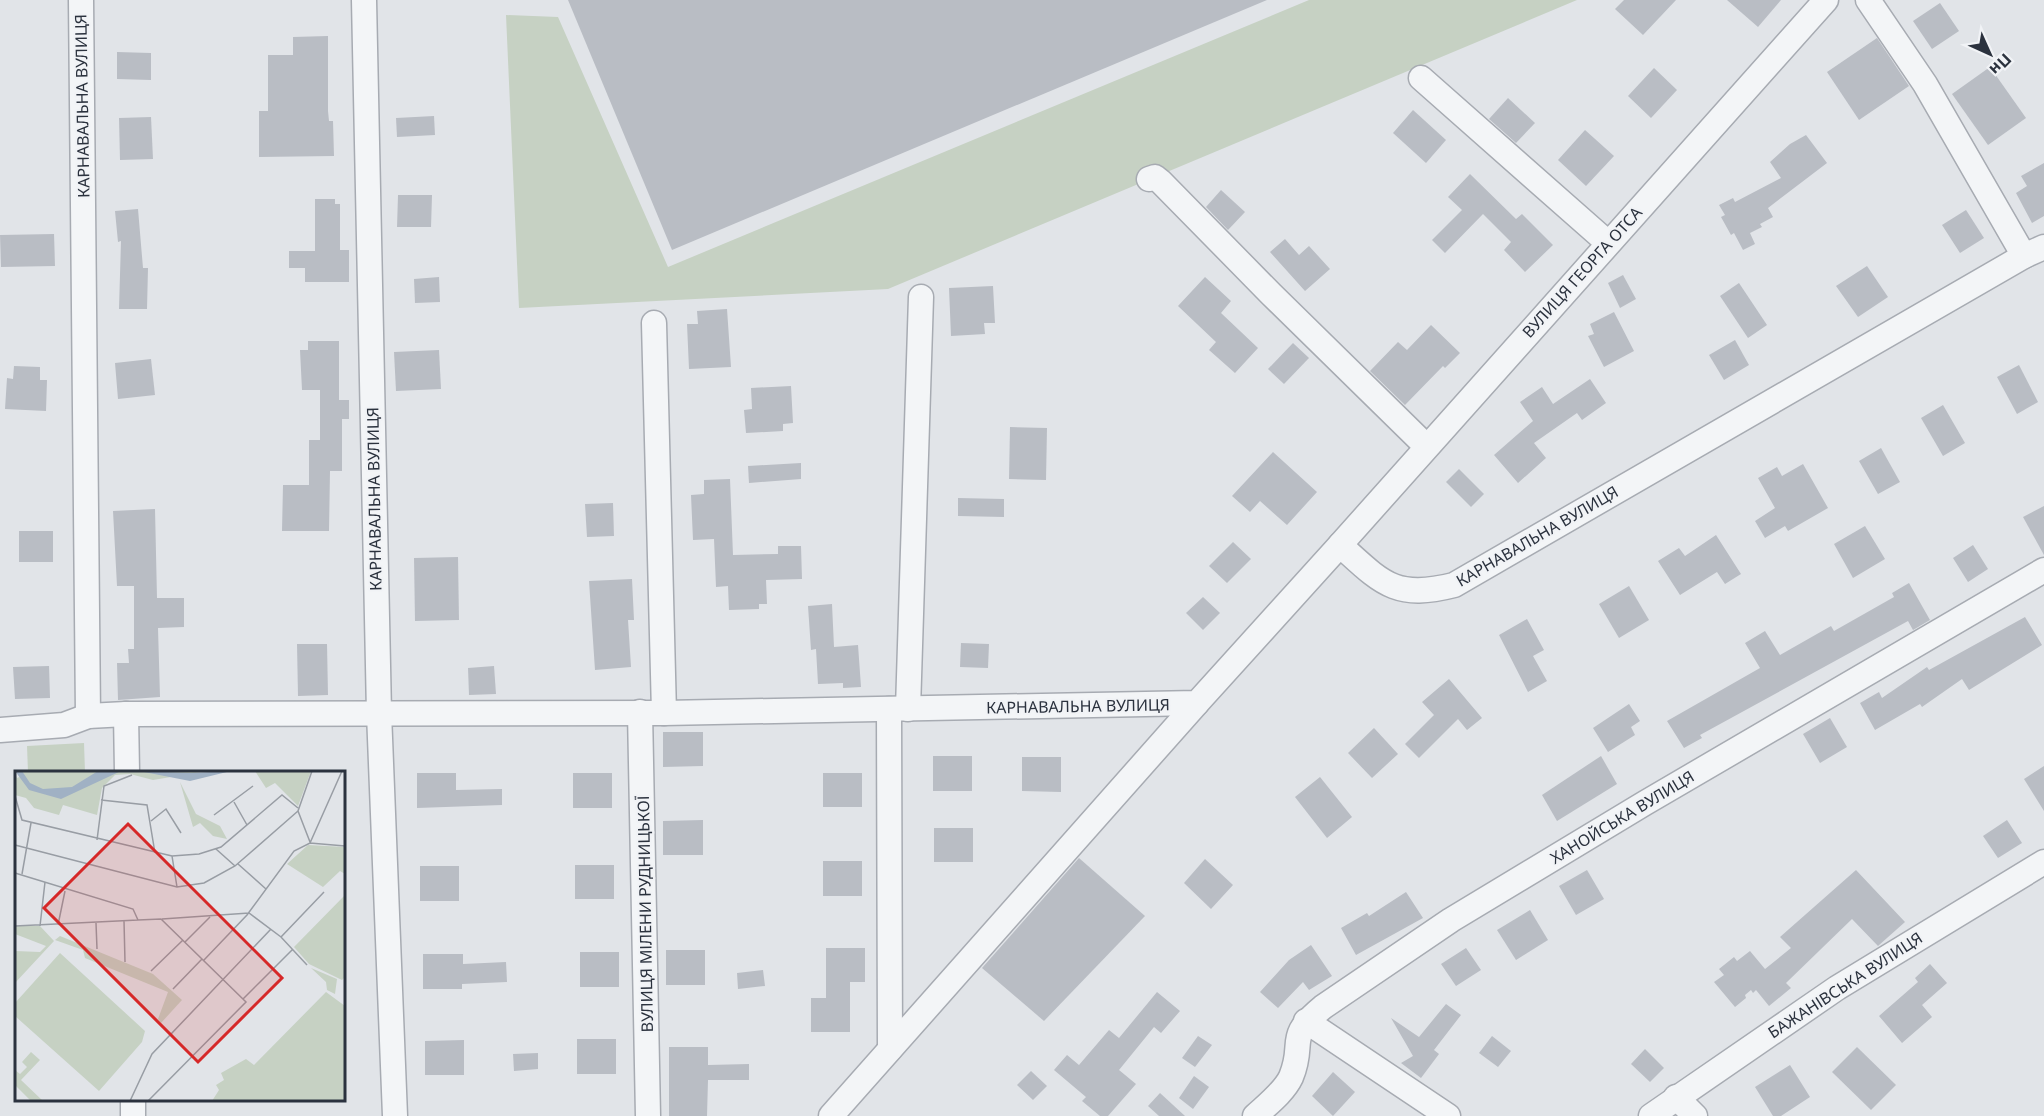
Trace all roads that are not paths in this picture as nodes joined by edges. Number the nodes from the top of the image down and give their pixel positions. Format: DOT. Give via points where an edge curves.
graph roads {
  1 [pos="81,0"];
  2 [pos="364,0"];
  3 [pos="1826,0"];
  4 [pos="1868,0"];
  5 [pos="1421,78"];
  6 [pos="1149,179"];
  7 [pos="1608,243"];
  8 [pos="2034,251"];
  9 [pos="921,297"];
  10 [pos="654,323"];
  11 [pos="1426,446"];
  12 [pos="1340,545"];
  13 [pos="2044,570"];
  14 [pos="1197,703"];
  15 [pos="898,709"];
  16 [pos="640,712"];
  17 [pos="379,713"];
  18 [pos="664,713"];
  19 [pos="126,714"];
  20 [pos="88,716"];
  21 [pos="0,730"];
  22 [pos="127,771"];
  23 [pos="2044,862"];
  24 [pos="1306,1021"];
  25 [pos="890,1049"];
  26 [pos="1676,1097"];
  27 [pos="395,1116"];
  28 [pos="648,1116"];
  29 [pos="831,1116"];
  30 [pos="1255,1116"];
  31 [pos="1448,1116"];
  32 [pos="1651,1116"];
  33 [pos="1695,1116"];
  1 -- 20 [label="street, КАРНАВАЛЬНА ВУЛИЦЯ"];
  2 -- 17 [label="street, КАРНАВАЛЬНА ВУЛИЦЯ"];
  3 -- 7 [label="street, ВУЛИЦЯ ГЕОРГА ОТСА"];
  4 -- 8 [label="street"];
  5 -- 7 [label="street"];
  6 -- 11 [label="street" via="1155,177 1160,181"];
  7 -- 11 [label="street, ВУЛИЦЯ ГЕОРГА ОТСА"];
  8 -- 12 [label="street, КАРНАВАЛЬНА ВУЛИЦЯ" via="1454,585 1431,591 1389,586"];
  9 -- 15 [label="street"];
  10 -- 18 [label="street"];
  11 -- 12 [label="street, ВУЛИЦЯ ГЕОРГА ОТСА"];
  12 -- 14 [label="street"];
  13 -- 24 [label="street, ХАНОЙСЬКА ВУЛИЦЯ" via="1461,914"];
  14 -- 15 [label="street, КАРНАВАЛЬНА ВУЛИЦЯ"];
  14 -- 25 [label="street"];
  15 -- 18 [label="street, КАРНАВАЛЬНА ВУЛИЦЯ"];
  15 -- 25 [label="street"];
  16 -- 17 [label="street, КАРНАВАЛЬНА ВУЛИЦЯ"];
  16 -- 18 [label="street, КАРНАВАЛЬНА ВУЛИЦЯ"];
  16 -- 28 [label="street, ВУЛИЦЯ МІЛЕНИ РУДНИЦЬКОЇ"];
  17 -- 19 [label="street"];
  17 -- 27 [label="street"];
  19 -- 20 [label="street"];
  19 -- 22 [label="street"];
  20 -- 21 [label="street" via="64,725"];
  23 -- 26 [label="street, БАЖАНІВСЬКА ВУЛИЦЯ" via="1837,988"];
  24 -- 30 [label="street" via="1296,1037 1296,1062 1290,1080"];
  24 -- 31 [label="street"];
  25 -- 29 [label="street"];
  26 -- 32 [label="street, БАЖАНІВСЬКА ВУЛИЦЯ"];
  26 -- 33 [label="street"];
}
